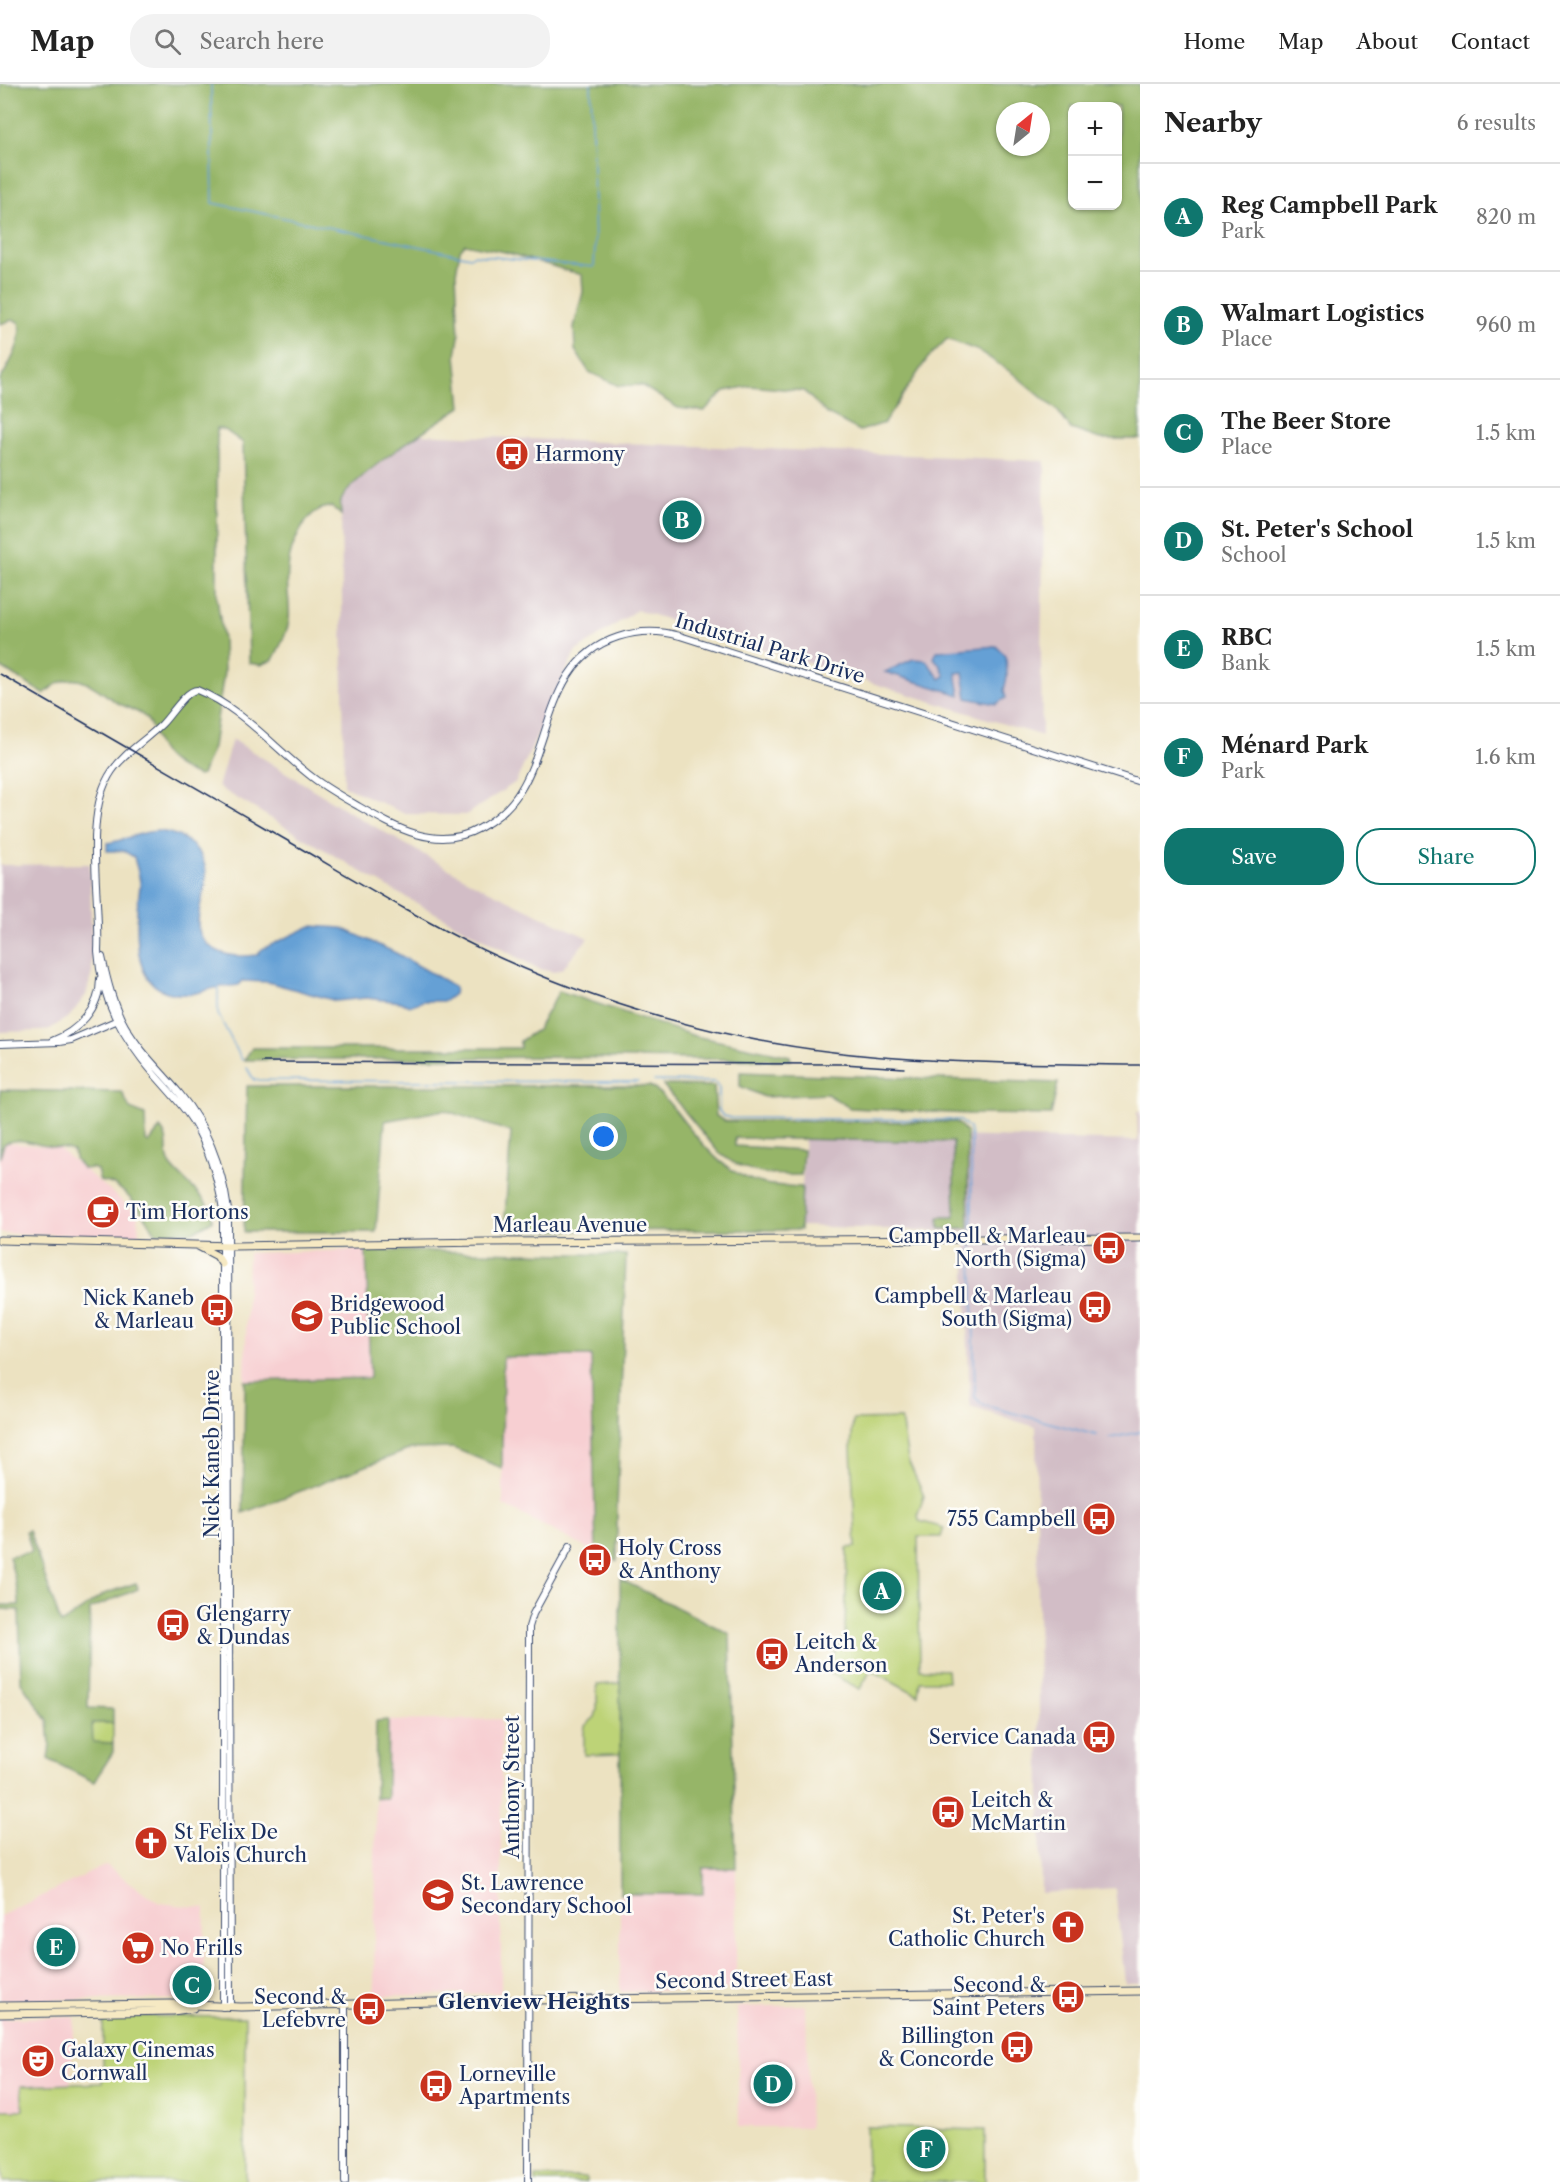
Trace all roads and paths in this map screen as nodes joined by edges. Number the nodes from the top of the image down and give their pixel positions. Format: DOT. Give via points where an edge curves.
graph roads {
  1 [pos="1140,782"];
  2 [pos="451,838"];
  3 [pos="99,938"];
  4 [pos="99,967"];
  5 [pos="118,1020"];
  6 [pos="40,1043"];
  7 [pos="0,1044"];
  8 [pos="1140,1238"];
  9 [pos="0,1240"];
  10 [pos="196,1245"];
  11 [pos="225,1245"];
  12 [pos="222,1264"];
  13 [pos="570,1546"];
  14 [pos="1140,1990"];
  15 [pos="527,2000"];
  16 [pos="345,2004"];
  17 [pos="0,2006"];
  18 [pos="204,2006"];
  19 [pos="227,2007"];
  20 [pos="0,2014"];
  21 [pos="345,2182"];
  22 [pos="528,2182"];
  1 -- 2 [label="street, Industrial Park Drive" via="686,638 646,631 602,643 582,658 561,688 519,793 493,820"];
  2 -- 3 [label="street, Nick Kaneb Drive" via="430,838 380,819 314,779 236,712 191,690 120,761 102,786 96,824"];
  3 -- 4 [label="street, Nick Kaneb Drive"];
  3 -- 5 [label="street, Nick Kaneb Drive"];
  4 -- 5 [label="street, Nick Kaneb Drive" via="105,993"];
  4 -- 6 [label="street" via="96,1000 85,1018 66,1035"];
  5 -- 6 [label="street" via="71,1040"];
  5 -- 11 [label="street, Nick Kaneb Drive" via="133,1048 203,1138 218,1180"];
  6 -- 7 [label="street"];
  8 -- 11 [label="main road, Marleau Avenue"];
  9 -- 10 [label="main road, Marleau Avenue"];
  10 -- 11 [label="main road, Marleau Avenue"];
  10 -- 12 [label="main road" via="217,1256"];
  11 -- 12 [label="street, Nick Kaneb Drive"];
  11 -- 19 [label="street, Nick Kaneb Drive"];
  12 -- 19 [label="street, Nick Kaneb Drive"];
  13 -- 15 [label="street, Anthony Street" via="528,1627"];
  14 -- 15 [label="main road, Second Street East"];
  15 -- 16 [label="main road, Second Street East"];
  15 -- 22 [label="street, Anthony Street"];
  16 -- 19 [label="main road, Second Street East"];
  16 -- 21 [label="street"];
  17 -- 18 [label="main road, Second Street East"];
  18 -- 19 [label="main road, Second Street East"];
  18 -- 20 [label="main road, Second Street East" via="173,2012"];
}
